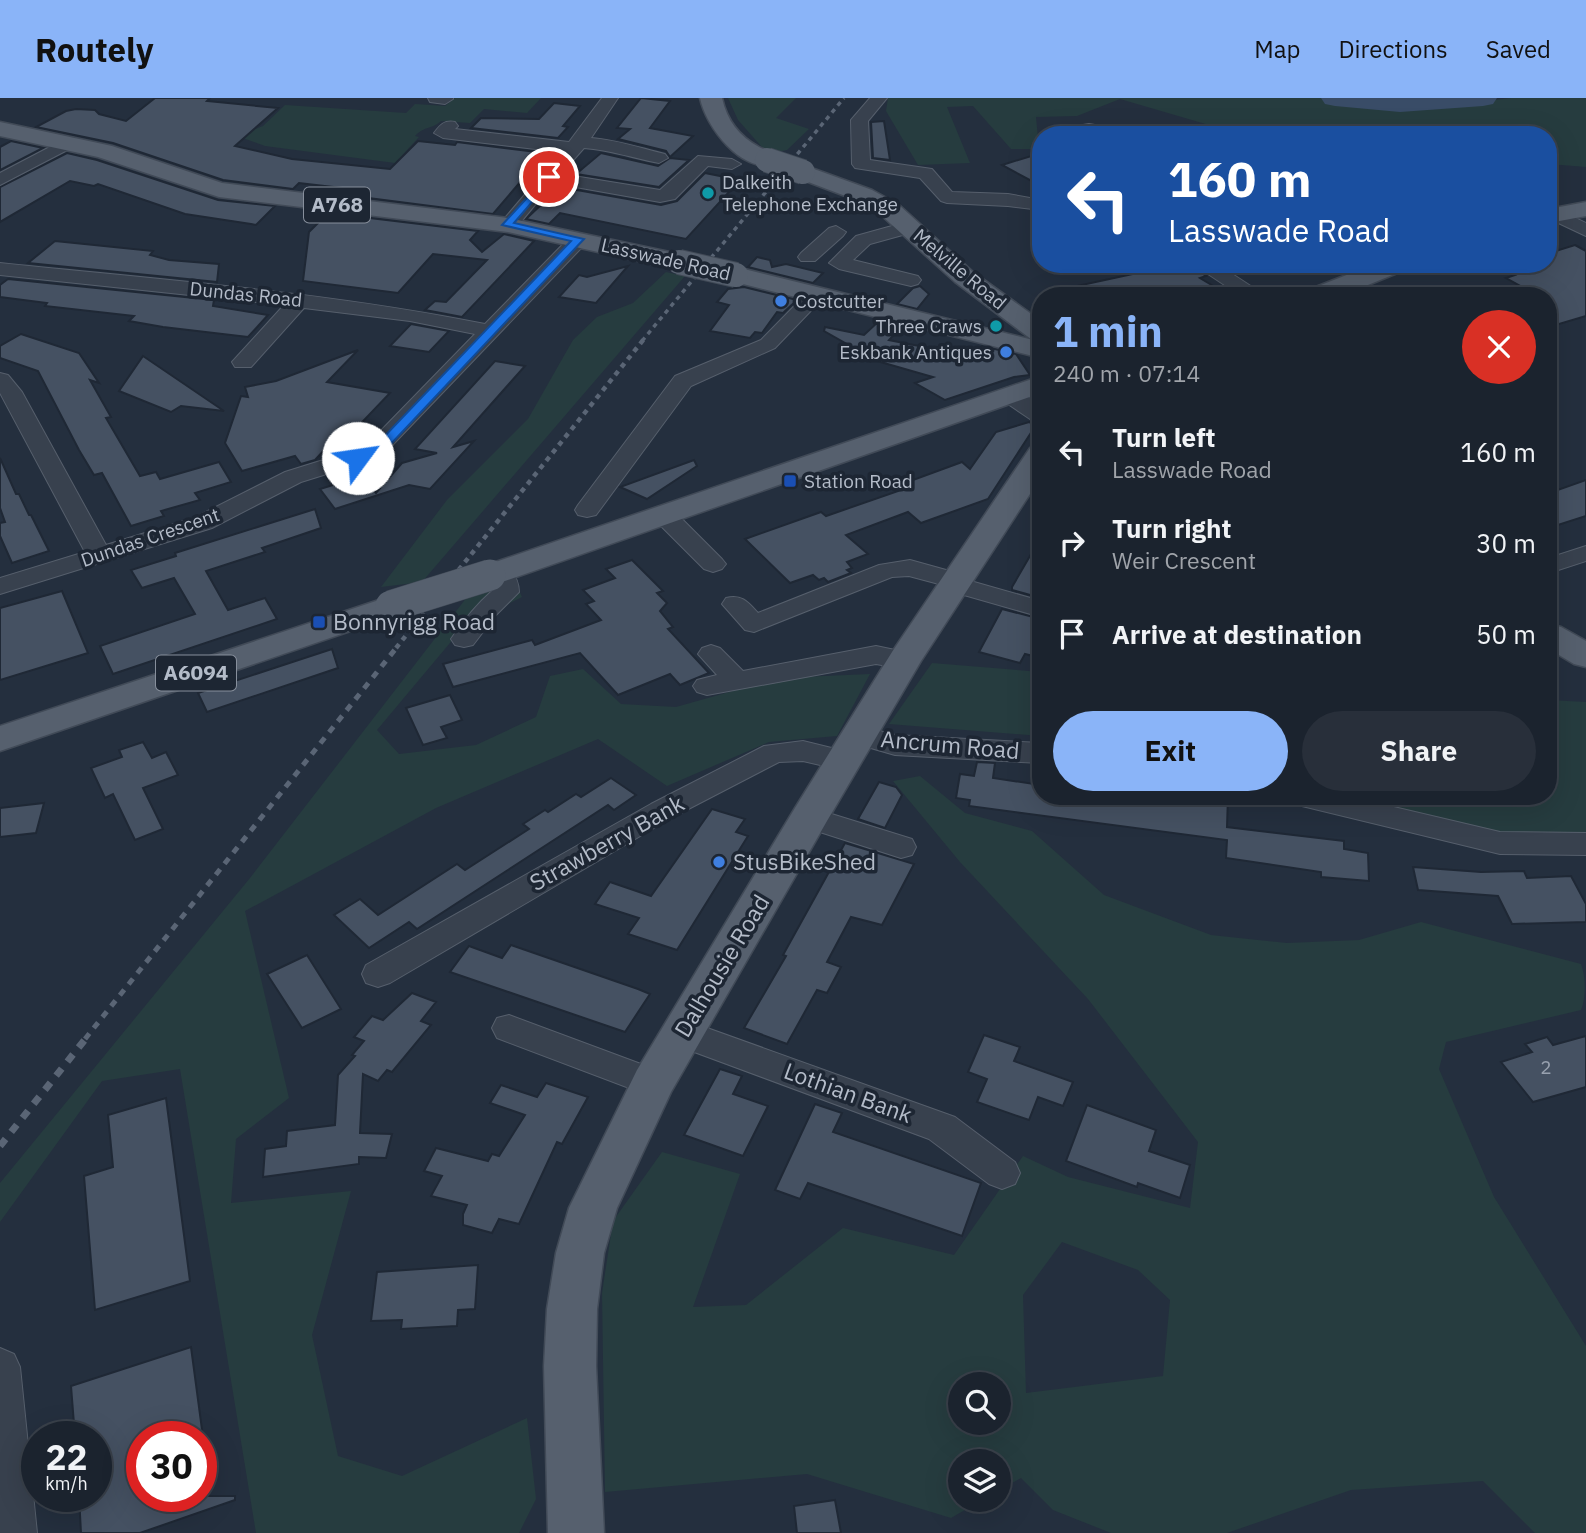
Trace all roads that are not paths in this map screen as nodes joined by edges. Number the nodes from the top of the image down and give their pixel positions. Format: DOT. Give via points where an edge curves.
graph roads {
  1 [pos="610,98"];
  2 [pos="711,98"];
  3 [pos="879,98"];
  4 [pos="449,126"];
  5 [pos="0,129"];
  6 [pos="646,139"];
  7 [pos="69,142"];
  8 [pos="576,145"];
  9 [pos="616,145"];
  10 [pos="659,158"];
  11 [pos="732,164"];
  12 [pos="549,177"];
  13 [pos="0,180"];
  14 [pos="1032,204"];
  15 [pos="1586,209"];
  16 [pos="1557,214"];
  17 [pos="1557,217"];
  18 [pos="508,225"];
  19 [pos="910,227"];
  20 [pos="1586,230"];
  21 [pos="579,239"];
  22 [pos="852,250"];
  23 [pos="808,257"];
  24 [pos="0,269"];
  25 [pos="1218,273"];
  26 [pos="1375,273"];
  27 [pos="911,280"];
  28 [pos="1241,287"];
  29 [pos="1340,287"];
  30 [pos="817,294"];
  31 [pos="300,300"];
  32 [pos="1032,326"];
  33 [pos="490,331"];
  34 [pos="1032,348"];
  35 [pos="243,362"];
  36 [pos="0,380"];
  37 [pos="1032,387"];
  38 [pos="1010,395"];
  39 [pos="1032,410"];
  40 [pos="1032,467"];
  41 [pos="587,510"];
  42 [pos="664,515"];
  43 [pos="1586,553"];
  44 [pos="99,555"];
  45 [pos="1557,563"];
  46 [pos="713,564"];
  47 [pos="495,574"];
  48 [pos="954,582"];
  49 [pos="0,586"];
  50 [pos="735,604"];
  51 [pos="1032,606"];
  52 [pos="464,639"];
  53 [pos="1557,640"];
  54 [pos="711,654"];
  55 [pos="1586,656"];
  56 [pos="904,660"];
  57 [pos="738,681"];
  58 [pos="707,686"];
  59 [pos="0,739"];
  60 [pos="853,748"];
  61 [pos="1032,753"];
  62 [pos="1339,805"];
  63 [pos="809,818"];
  64 [pos="1586,844"];
  65 [pos="901,846"];
  66 [pos="379,975"];
  67 [pos="509,1028"];
  68 [pos="682,1034"];
  69 [pos="653,1083"];
  70 [pos="1002,1173"];
  71 [pos="0,1367"];
  72 [pos="6,1490"];
  73 [pos="16,1533"];
  74 [pos="576,1533"];
  1 -- 8 [label="street"];
  2 -- 19 [label="main road, Melville Road, bridge" via="719,122 732,139 767,160 863,195"];
  3 -- 14 [label="street" via="859,120 861,164 926,173 947,197"];
  4 -- 8 [label="street" via="443,133"];
  5 -- 7 [label="main road, Lasswade Road / A768"];
  6 -- 9 [label="street"];
  7 -- 13 [label="street"];
  7 -- 18 [label="main road, Lasswade Road / A768" via="219,190"];
  8 -- 9 [label="street"];
  8 -- 12 [label="street"];
  9 -- 10 [label="street" via="626,152"];
  11 -- 12 [label="street" via="704,160 669,195 660,196"];
  12 -- 18 [label="street"];
  15 -- 16 [label="main road"];
  17 -- 20 [label="street"];
  18 -- 21 [label="main road, Lasswade Road / A768"];
  19 -- 22 [label="street" via="870,236"];
  19 -- 32 [label="main road, Melville Road" via="964,276"];
  21 -- 30 [label="main road, Lasswade Road / A768, bridge"];
  21 -- 33 [label="street, Dundas Crescent"];
  22 -- 23 [label="street" via="829,238"];
  22 -- 27 [label="street" via="839,263"];
  24 -- 31 [label="street, Dundas Road"];
  25 -- 28 [label="street"];
  26 -- 29 [label="main road"];
  30 -- 34 [label="main road, Lasswade Road / A768"];
  30 -- 41 [label="street" via="768,344 683,381"];
  31 -- 33 [label="street, Dundas Road"];
  31 -- 35 [label="street"];
  33 -- 44 [label="street, Dundas Crescent" via="373,452 293,477 203,523"];
  36 -- 44 [label="street" via="11,392"];
  37 -- 38 [label="main road, A6094"];
  38 -- 39 [label="street"];
  38 -- 42 [label="main road, A6094"];
  40 -- 48 [label="main road, Dalhousie Road"];
  42 -- 46 [label="street"];
  42 -- 47 [label="main road, A6094"];
  43 -- 45 [label="street"];
  44 -- 49 [label="street, Dundas Crescent"];
  47 -- 52 [label="street" via="506,583 506,592 486,608"];
  47 -- 59 [label="main road, A6094, bridge"];
  48 -- 50 [label="street" via="909,568 888,569 754,624"];
  48 -- 51 [label="street"];
  48 -- 56 [label="main road, Dalhousie Road"];
  53 -- 55 [label="main road"];
  54 -- 57 [label="street"];
  56 -- 57 [label="street" via="876,655"];
  56 -- 60 [label="main road, Dalhousie Road"];
  57 -- 58 [label="street"];
  60 -- 61 [label="street, Ancrum Road" via="895,745"];
  60 -- 63 [label="main road, Dalhousie Road"];
  60 -- 66 [label="street, Strawberry Bank" via="774,753 661,811"];
  62 -- 64 [label="street" via="1500,844"];
  63 -- 65 [label="street"];
  63 -- 68 [label="main road, Dalhousie Road"];
  67 -- 69 [label="street"];
  68 -- 69 [label="main road, Dalhousie Road"];
  68 -- 70 [label="street, Lothian Bank" via="942,1128"];
  69 -- 74 [label="main road, Dalhousie Road" via="593,1208 580,1253 570,1366"];
  71 -- 72 [label="street"];
  72 -- 73 [label="street"];
}
